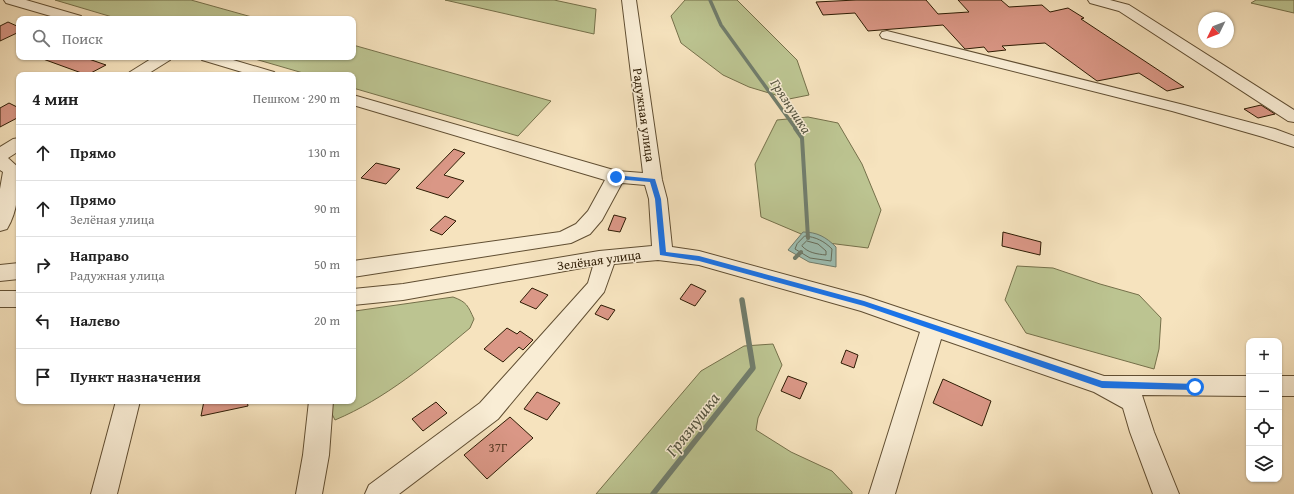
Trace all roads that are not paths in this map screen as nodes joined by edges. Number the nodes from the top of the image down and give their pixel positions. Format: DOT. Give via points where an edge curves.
graph roads {
  1 [pos="11,0"];
  2 [pos="629,0"];
  3 [pos="1096,0"];
  4 [pos="66,16"];
  5 [pos="887,35"];
  6 [pos="160,60"];
  7 [pos="217,60"];
  8 [pos="140,72"];
  9 [pos="258,72"];
  10 [pos="356,101"];
  11 [pos="1294,117"];
  12 [pos="1294,142"];
  13 [pos="16,145"];
  14 [pos="0,155"];
  15 [pos="0,160"];
  16 [pos="616,177"];
  17 [pos="653,180"];
  18 [pos="0,224"];
  19 [pos="663,254"];
  20 [pos="606,258"];
  21 [pos="356,269"];
  22 [pos="16,271"];
  23 [pos="0,273"];
  24 [pos="356,297"];
  25 [pos="0,299"];
  26 [pos="16,299"];
  27 [pos="933,327"];
  28 [pos="1102,385"];
  29 [pos="1246,386"];
  30 [pos="1282,386"];
  31 [pos="1294,386"];
  32 [pos="127,404"];
  33 [pos="321,404"];
  34 [pos="104,494"];
  35 [pos="309,494"];
  36 [pos="378,494"];
  37 [pos="882,494"];
  38 [pos="1166,494"];
  1 -- 4 [label="street"];
  2 -- 17 [label="street, Радужная улица"];
  3 -- 11 [label="street" via="1124,8"];
  5 -- 12 [label="street" via="1269,132"];
  6 -- 8 [label="street"];
  7 -- 9 [label="street"];
  10 -- 16 [label="street"];
  13 -- 14 [label="street"];
  15 -- 18 [label="street" via="12,171 7,203"];
  16 -- 17 [label="street"];
  16 -- 21 [label="street" via="595,215 583,229 564,238"];
  17 -- 19 [label="street, Радужная улица" via="658,199"];
  19 -- 20 [label="street, Зелёная улица"];
  19 -- 27 [label="street, Зелёная улица" via="699,258 864,304"];
  20 -- 24 [label="street, Зелёная улица" via="403,292"];
  20 -- 36 [label="street" via="597,286 488,410"];
  22 -- 23 [label="street"];
  25 -- 26 [label="street"];
  27 -- 28 [label="street, Зелёная улица"];
  27 -- 37 [label="street"];
  28 -- 29 [label="street"];
  28 -- 38 [label="street" via="1133,402"];
  30 -- 31 [label="street"];
  32 -- 34 [label="street"];
  33 -- 35 [label="street"];
}
